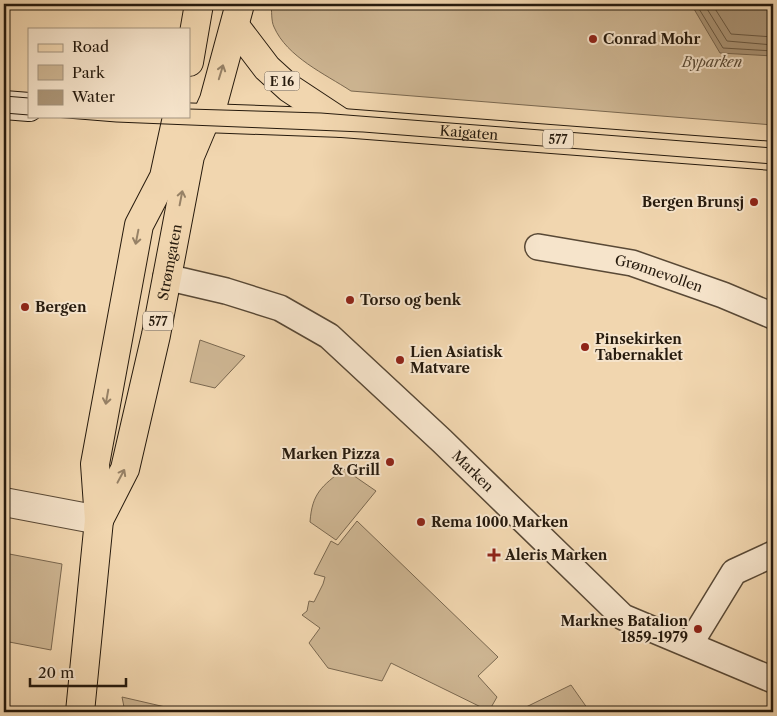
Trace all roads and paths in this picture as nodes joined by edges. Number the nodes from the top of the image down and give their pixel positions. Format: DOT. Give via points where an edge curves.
graph roads {
  1 [pos="199,4"];
  2 [pos="237,15"];
  3 [pos="190,56"];
  4 [pos="4,104"];
  5 [pos="28,107"];
  6 [pos="190,117"];
  7 [pos="177,118"];
  8 [pos="206,118"];
  9 [pos="342,123"];
  10 [pos="773,156"];
  11 [pos="538,248"];
  12 [pos="166,277"];
  13 [pos="773,316"];
  14 [pos="4,502"];
  15 [pos="99,520"];
  16 [pos="773,554"];
  17 [pos="690,644"];
  18 [pos="773,680"];
  19 [pos="82,683"];
  20 [pos="80,712"];
  21 [pos="94,712"];
  1 -- 3 [label="main road"];
  8 -- 2 [label="main road, Strømgaten / E 16, one-way"];
  2 -- 9 [label="main road, E 16" via="267,68 289,88"];
  4 -- 5 [label="street"];
  6 -- 8 [label="main road, Kaigaten / 577"];
  7 -- 15 [label="main road, Strømgaten / 577, one-way" via="164,177 139,225 119,328 95,464"];
  8 -- 9 [label="main road, Kaigaten / 577"];
  12 -- 8 [label="main road, Strømgaten / 577, one-way" via="190,156"];
  9 -- 10 [label="main road, Kaigaten / 577"];
  11 -- 13 [label="street, Grønnevollen" via="632,263"];
  15 -- 12 [label="main road, Strømgaten / 577, one-way" via="125,469"];
  12 -- 17 [label="street, Marken" via="280,308 329,336 623,617"];
  14 -- 15 [label="street"];
  15 -- 19 [label="main road, Strømgaten / 577"];
  16 -- 17 [label="street" via="734,572"];
  17 -- 18 [label="street, Marken"];
  19 -- 20 [label="main road, Strømgaten / 577"];
  19 -- 21 [label="main road, Strømgaten / 577"];
}
